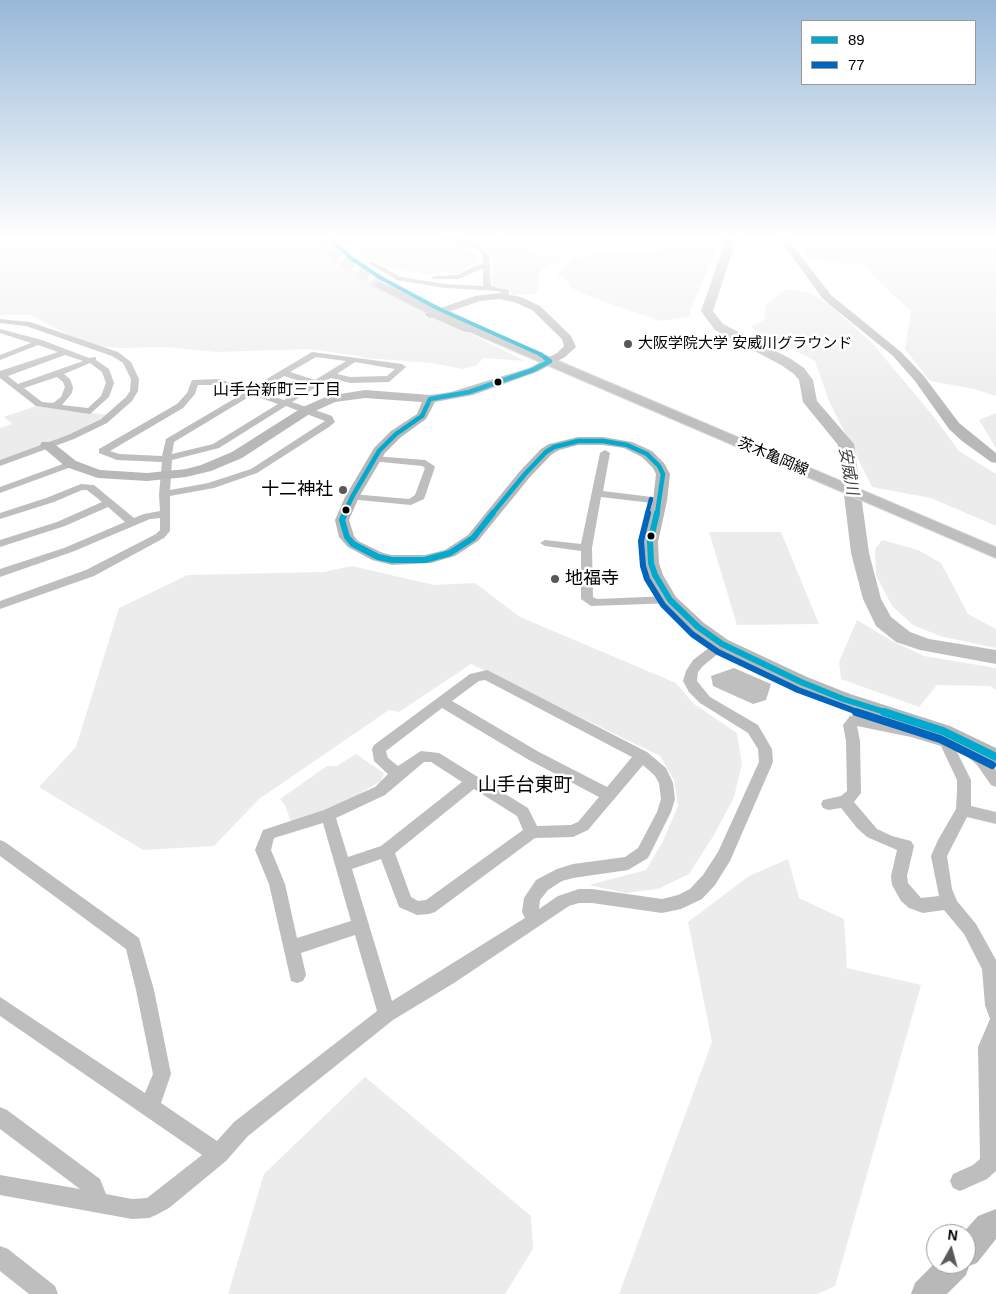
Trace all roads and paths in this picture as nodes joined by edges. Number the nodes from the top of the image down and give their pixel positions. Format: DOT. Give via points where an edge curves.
graph roads {
  1 [pos="409,297"];
  2 [pos="495,297"];
  3 [pos="507,297"];
  4 [pos="827,297"];
  5 [pos="434,311"];
  6 [pos="0,321"];
  7 [pos="34,326"];
  8 [pos="0,331"];
  9 [pos="14,334"];
  10 [pos="0,340"];
  11 [pos="38,342"];
  12 [pos="65,352"];
  13 [pos="109,352"];
  14 [pos="0,358"];
  15 [pos="90,360"];
  16 [pos="353,360"];
  17 [pos="557,361"];
  18 [pos="283,373"];
  19 [pos="1,374"];
  20 [pos="58,374"];
  21 [pos="330,375"];
  22 [pos="316,383"];
  23 [pos="18,387"];
  24 [pos="251,392"];
  25 [pos="430,399"];
  26 [pos="285,403"];
  27 [pos="55,406"];
  28 [pos="307,410"];
  29 [pos="47,445"];
  30 [pos="605,453"];
  31 [pos="992,456"];
  32 [pos="166,459"];
  33 [pos="374,459"];
  34 [pos="0,463"];
  35 [pos="71,464"];
  36 [pos="165,476"];
  37 [pos="0,490"];
  38 [pos="596,493"];
  39 [pos="164,494"];
  40 [pos="352,497"];
  41 [pos="660,501"];
  42 [pos="109,503"];
  43 [pos="164,514"];
  44 [pos="0,516"];
  45 [pos="133,522"];
  46 [pos="545,543"];
  47 [pos="0,544"];
  48 [pos="586,548"];
  49 [pos="996,553"];
  50 [pos="0,573"];
  51 [pos="670,600"];
  52 [pos="0,605"];
  53 [pos="722,644"];
  54 [pos="442,702"];
  55 [pos="946,743"];
  56 [pos="968,746"];
  57 [pos="642,756"];
  58 [pos="996,757"];
  59 [pos="398,774"];
  60 [pos="473,781"];
  61 [pos="996,782"];
  62 [pos="610,795"];
  63 [pos="845,802"];
  64 [pos="828,804"];
  65 [pos="963,810"];
  66 [pos="328,815"];
  67 [pos="996,818"];
  68 [pos="532,832"];
  69 [pos="0,847"];
  70 [pos="386,851"];
  71 [pos="343,865"];
  72 [pos="949,902"];
  73 [pos="538,918"];
  74 [pos="361,926"];
  75 [pos="291,948"];
  76 [pos="297,975"];
  77 [pos="0,1006"];
  78 [pos="996,1013"];
  79 [pos="387,1014"];
  80 [pos="996,1025"];
  81 [pos="150,1106"];
  82 [pos="0,1117"];
  83 [pos="219,1154"];
  84 [pos="960,1181"];
  85 [pos="0,1185"];
  86 [pos="99,1204"];
  87 [pos="996,1224"];
  88 [pos="976,1240"];
  89 [pos="0,1257"];
  90 [pos="945,1274"];
  91 [pos="47,1294"];
  92 [pos="926,1294"];
  1 -- 5 [label="main road, 茨木亀岡線"];
  2 -- 5 [label="street" via="479,298"];
  3 -- 17 [label="street" via="525,301 536,308 568,338 570,347"];
  4 -- 31 [label="street" via="892,349 919,378 954,426"];
  5 -- 17 [label="main road, 茨木亀岡線, bridge"];
  6 -- 7 [label="street"];
  7 -- 9 [label="street"];
  7 -- 13 [label="street"];
  8 -- 9 [label="street"];
  9 -- 10 [label="street"];
  9 -- 11 [label="street"];
  11 -- 12 [label="street"];
  11 -- 14 [label="street"];
  12 -- 15 [label="street"];
  12 -- 19 [label="street"];
  13 -- 15 [label="street"];
  13 -- 29 [label="street" via="127,362 134,374 135,385 129,399 104,421"];
  15 -- 20 [label="street"];
  15 -- 27 [label="street" via="102,366 108,376 110,383 105,397 90,411"];
  16 -- 18 [label="street" via="315,354"];
  16 -- 21 [label="street"];
  16 -- 21 [label="street" via="402,368 389,380 350,380"];
  17 -- 25 [label="street" via="469,392"];
  17 -- 49 [label="main road, 茨木亀岡線"];
  18 -- 22 [label="street"];
  18 -- 24 [label="street"];
  19 -- 23 [label="street"];
  20 -- 23 [label="street"];
  20 -- 27 [label="street" via="69,387 64,399"];
  21 -- 22 [label="street"];
  22 -- 26 [label="street"];
  23 -- 27 [label="street" via="39,404"];
  24 -- 26 [label="street"];
  24 -- 32 [label="street" via="168,441"];
  24 -- 32 [label="street" via="219,382 195,382 191,394 180,406 102,451 127,459"];
  25 -- 28 [label="street" via="359,395 332,399"];
  25 -- 33 [label="street" via="422,416 386,443"];
  26 -- 28 [label="street"];
  26 -- 32 [label="street" via="216,446"];
  28 -- 36 [label="street" via="237,456 206,468"];
  28 -- 39 [label="street" via="329,418 330,422 267,464 227,481"];
  29 -- 34 [label="street"];
  29 -- 35 [label="street"];
  30 -- 38 [label="street"];
  32 -- 36 [label="street"];
  33 -- 40 [label="street"];
  33 -- 40 [label="street" via="425,463 430,467 420,497 411,502"];
  35 -- 36 [label="street" via="113,476"];
  35 -- 37 [label="street"];
  36 -- 39 [label="street"];
  38 -- 41 [label="street"];
  38 -- 48 [label="street"];
  39 -- 43 [label="street"];
  40 -- 41 [label="street" via="342,520 346,537 378,558 409,561 450,553 473,538 539,457 554,446 565,443 603,440 628,445 647,454 662,474"];
  41 -- 51 [label="street" via="649,552 655,575"];
  42 -- 44 [label="street" via="90,487 81,487"];
  42 -- 45 [label="street"];
  42 -- 47 [label="street" via="61,524"];
  43 -- 45 [label="street"];
  43 -- 52 [label="street" via="165,531 160,536 90,573"];
  45 -- 50 [label="street" via="68,550"];
  46 -- 48 [label="street"];
  48 -- 51 [label="street" via="587,599 595,603"];
  51 -- 53 [label="street" via="698,627"];
  53 -- 56 [label="street" via="801,682 943,731"];
  53 -- 73 [label="street" via="698,663 690,681 705,700 753,729 765,749 766,762 724,856 709,880 696,894 681,902 662,906 579,896"];
  54 -- 57 [label="street" via="474,677 487,675"];
  54 -- 59 [label="street" via="380,749 381,761"];
  54 -- 62 [label="street" via="534,756"];
  55 -- 56 [label="street"];
  55 -- 63 [label="street" via="855,720 850,725 855,785 854,793"];
  55 -- 65 [label="street" via="964,780"];
  56 -- 58 [label="street"];
  56 -- 61 [label="street"];
  57 -- 62 [label="street"];
  57 -- 73 [label="street" via="660,772 666,783 668,799 643,853 628,863 573,871 542,885 532,898 530,912"];
  59 -- 60 [label="street" via="421,756 434,757"];
  59 -- 66 [label="street" via="380,791"];
  60 -- 68 [label="street" via="523,812"];
  60 -- 70 [label="street"];
  62 -- 68 [label="street" via="583,826 573,831"];
  63 -- 64 [label="street"];
  63 -- 72 [label="street" via="872,833 906,846 899,876 907,896 923,906"];
  65 -- 67 [label="street"];
  65 -- 72 [label="street" via="939,856"];
  66 -- 71 [label="street"];
  66 -- 75 [label="street" via="268,834 263,850 276,884"];
  68 -- 70 [label="street" via="429,907 417,908 404,902"];
  69 -- 81 [label="street" via="133,944 162,1074"];
  70 -- 71 [label="street"];
  71 -- 74 [label="street"];
  72 -- 78 [label="street" via="970,929 992,968"];
  73 -- 79 [label="street"];
  74 -- 75 [label="street"];
  74 -- 79 [label="street"];
  75 -- 76 [label="street"];
  77 -- 81 [label="street"];
  79 -- 83 [label="street" via="242,1129"];
  80 -- 84 [label="street" via="987,1047 990,1163 980,1172"];
  81 -- 83 [label="street"];
  82 -- 86 [label="street" via="93,1186"];
  83 -- 86 [label="street" via="149,1208 136,1210"];
  85 -- 86 [label="street"];
  87 -- 88 [label="street" via="988,1226"];
  89 -- 91 [label="street"];
  90 -- 92 [label="street"];
}
